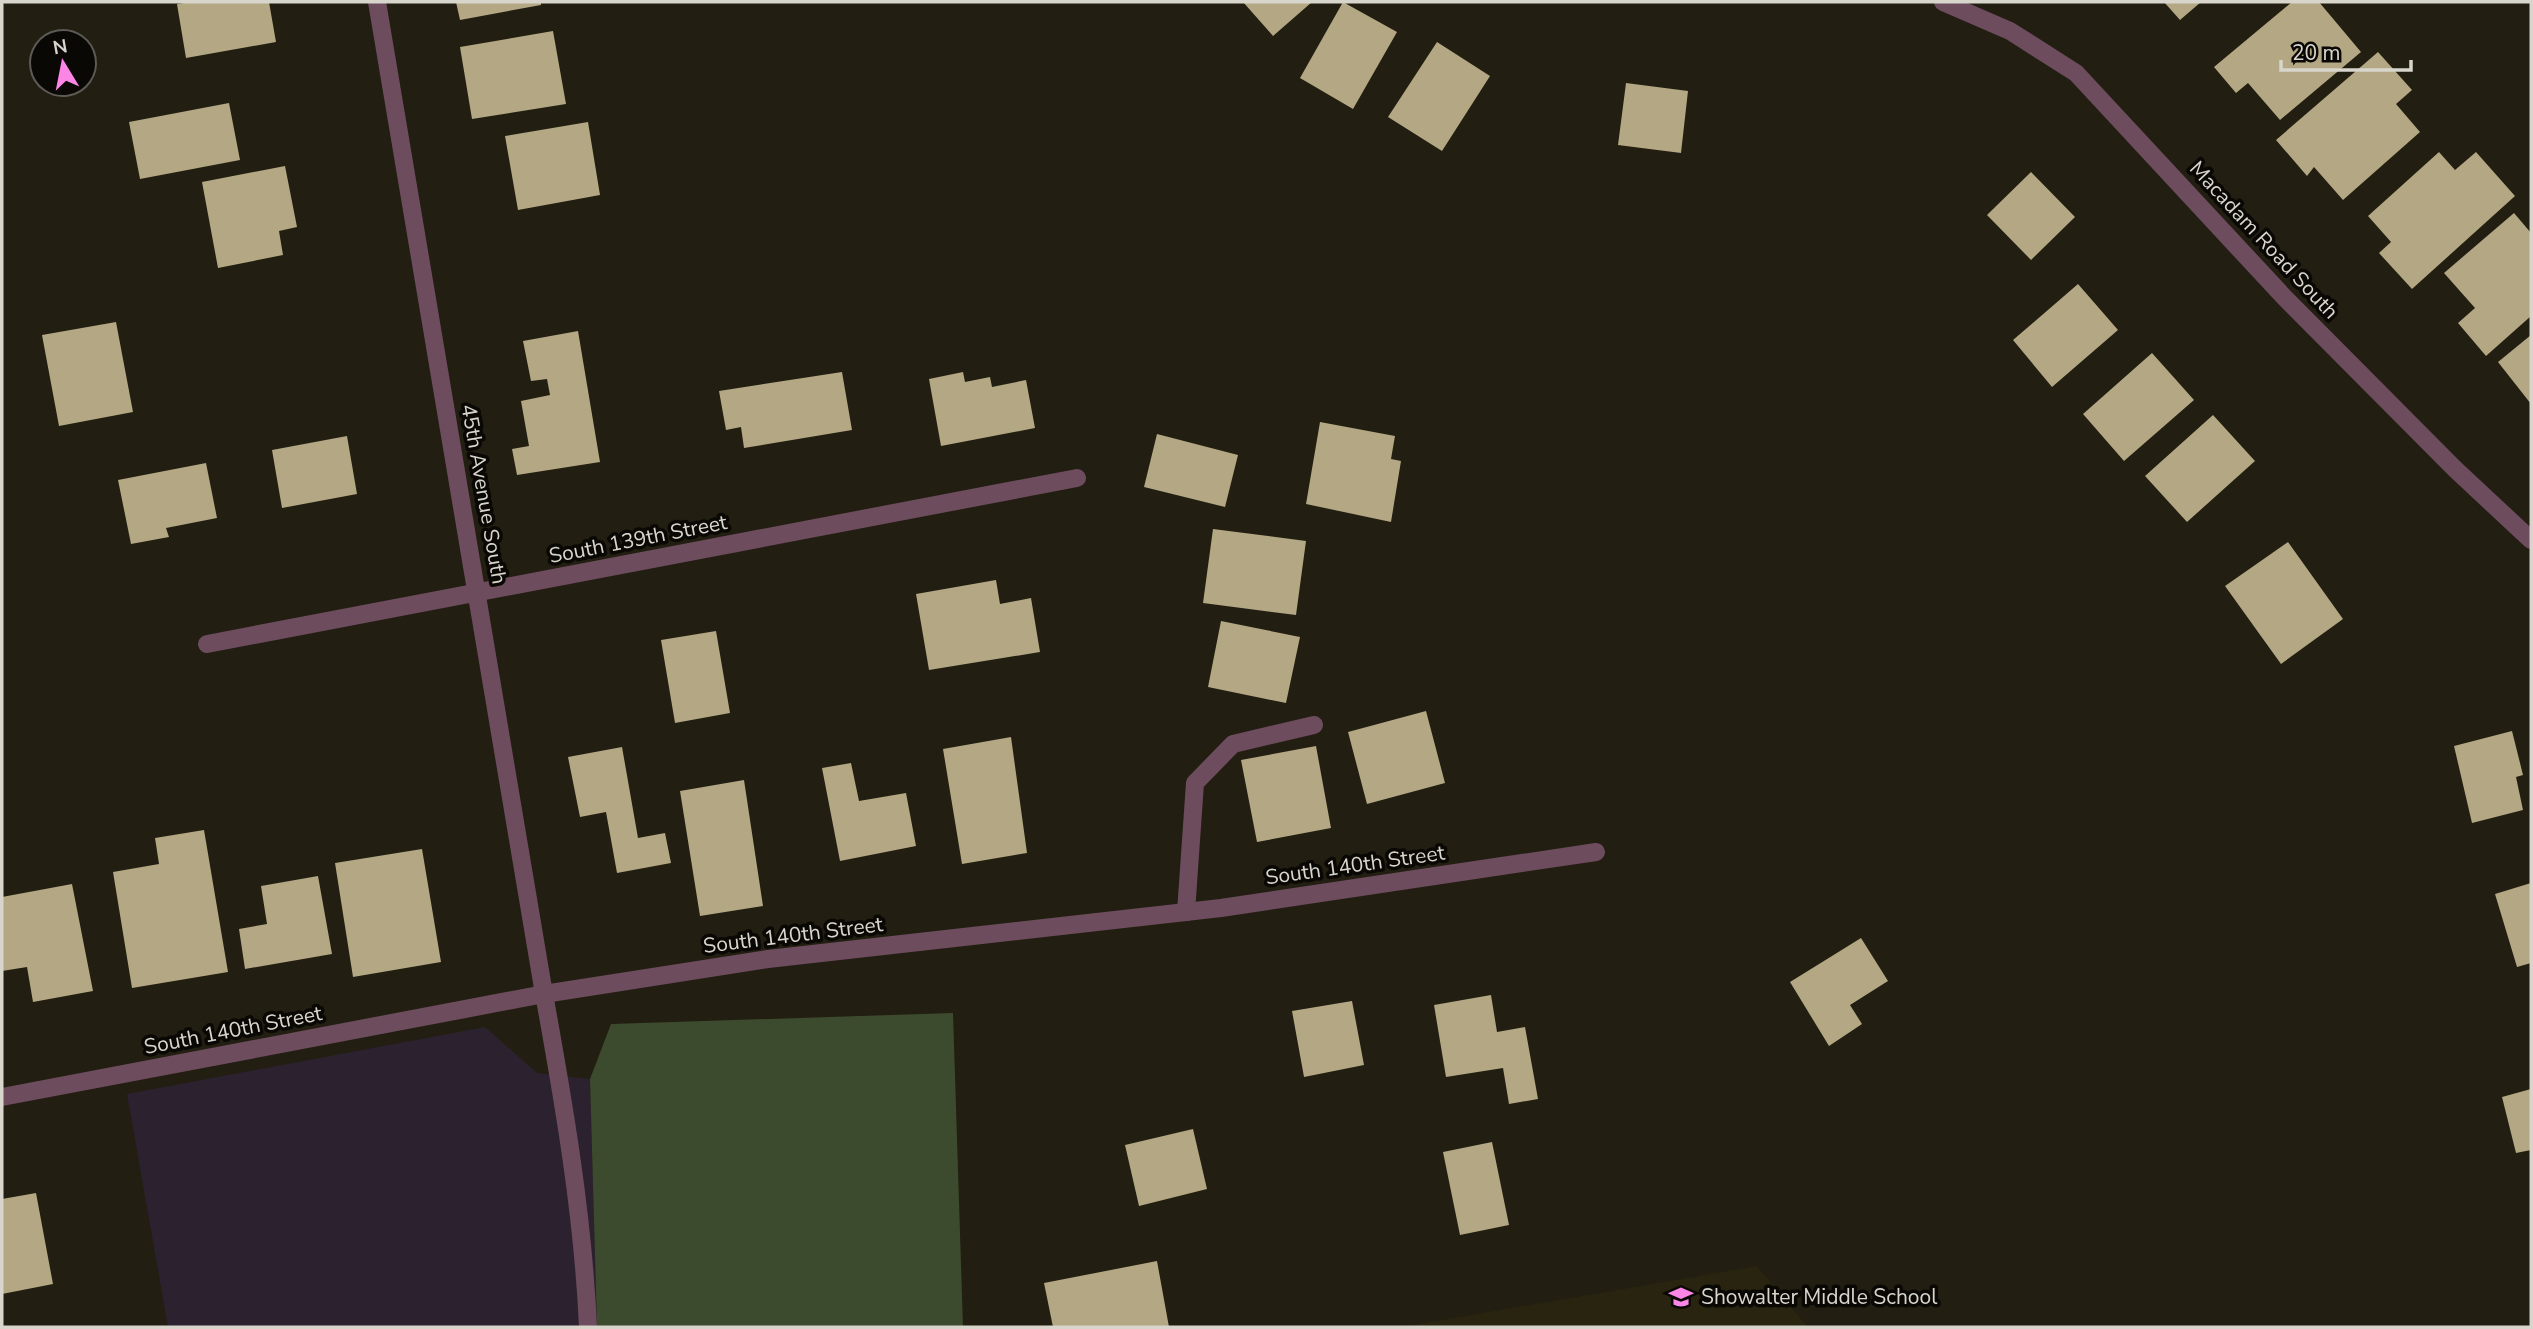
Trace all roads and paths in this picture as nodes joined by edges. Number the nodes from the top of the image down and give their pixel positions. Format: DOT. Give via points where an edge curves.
graph roads {
  1 [pos="377,2"];
  2 [pos="1943,2"];
  3 [pos="1077,478"];
  4 [pos="2531,540"];
  5 [pos="478,592"];
  6 [pos="207,644"];
  7 [pos="1314,725"];
  8 [pos="1596,852"];
  9 [pos="1186,912"];
  10 [pos="544,994"];
  11 [pos="2,1097"];
  12 [pos="587,1327"];
  1 -- 5 [label="street, 45th Avenue South"];
  2 -- 4 [label="street, Macadam Road South" via="2010,31 2076,74 2284,297"];
  3 -- 5 [label="street, South 139th Street"];
  5 -- 6 [label="street, South 139th Street"];
  5 -- 10 [label="street, 45th Avenue South"];
  7 -- 9 [label="street" via="1233,744 1195,783"];
  8 -- 9 [label="street, South 140th Street"];
  9 -- 10 [label="street, South 140th Street" via="768,959"];
  10 -- 11 [label="street, South 140th Street"];
  10 -- 12 [label="street, 45th Avenue South" via="577,1202"];
}
